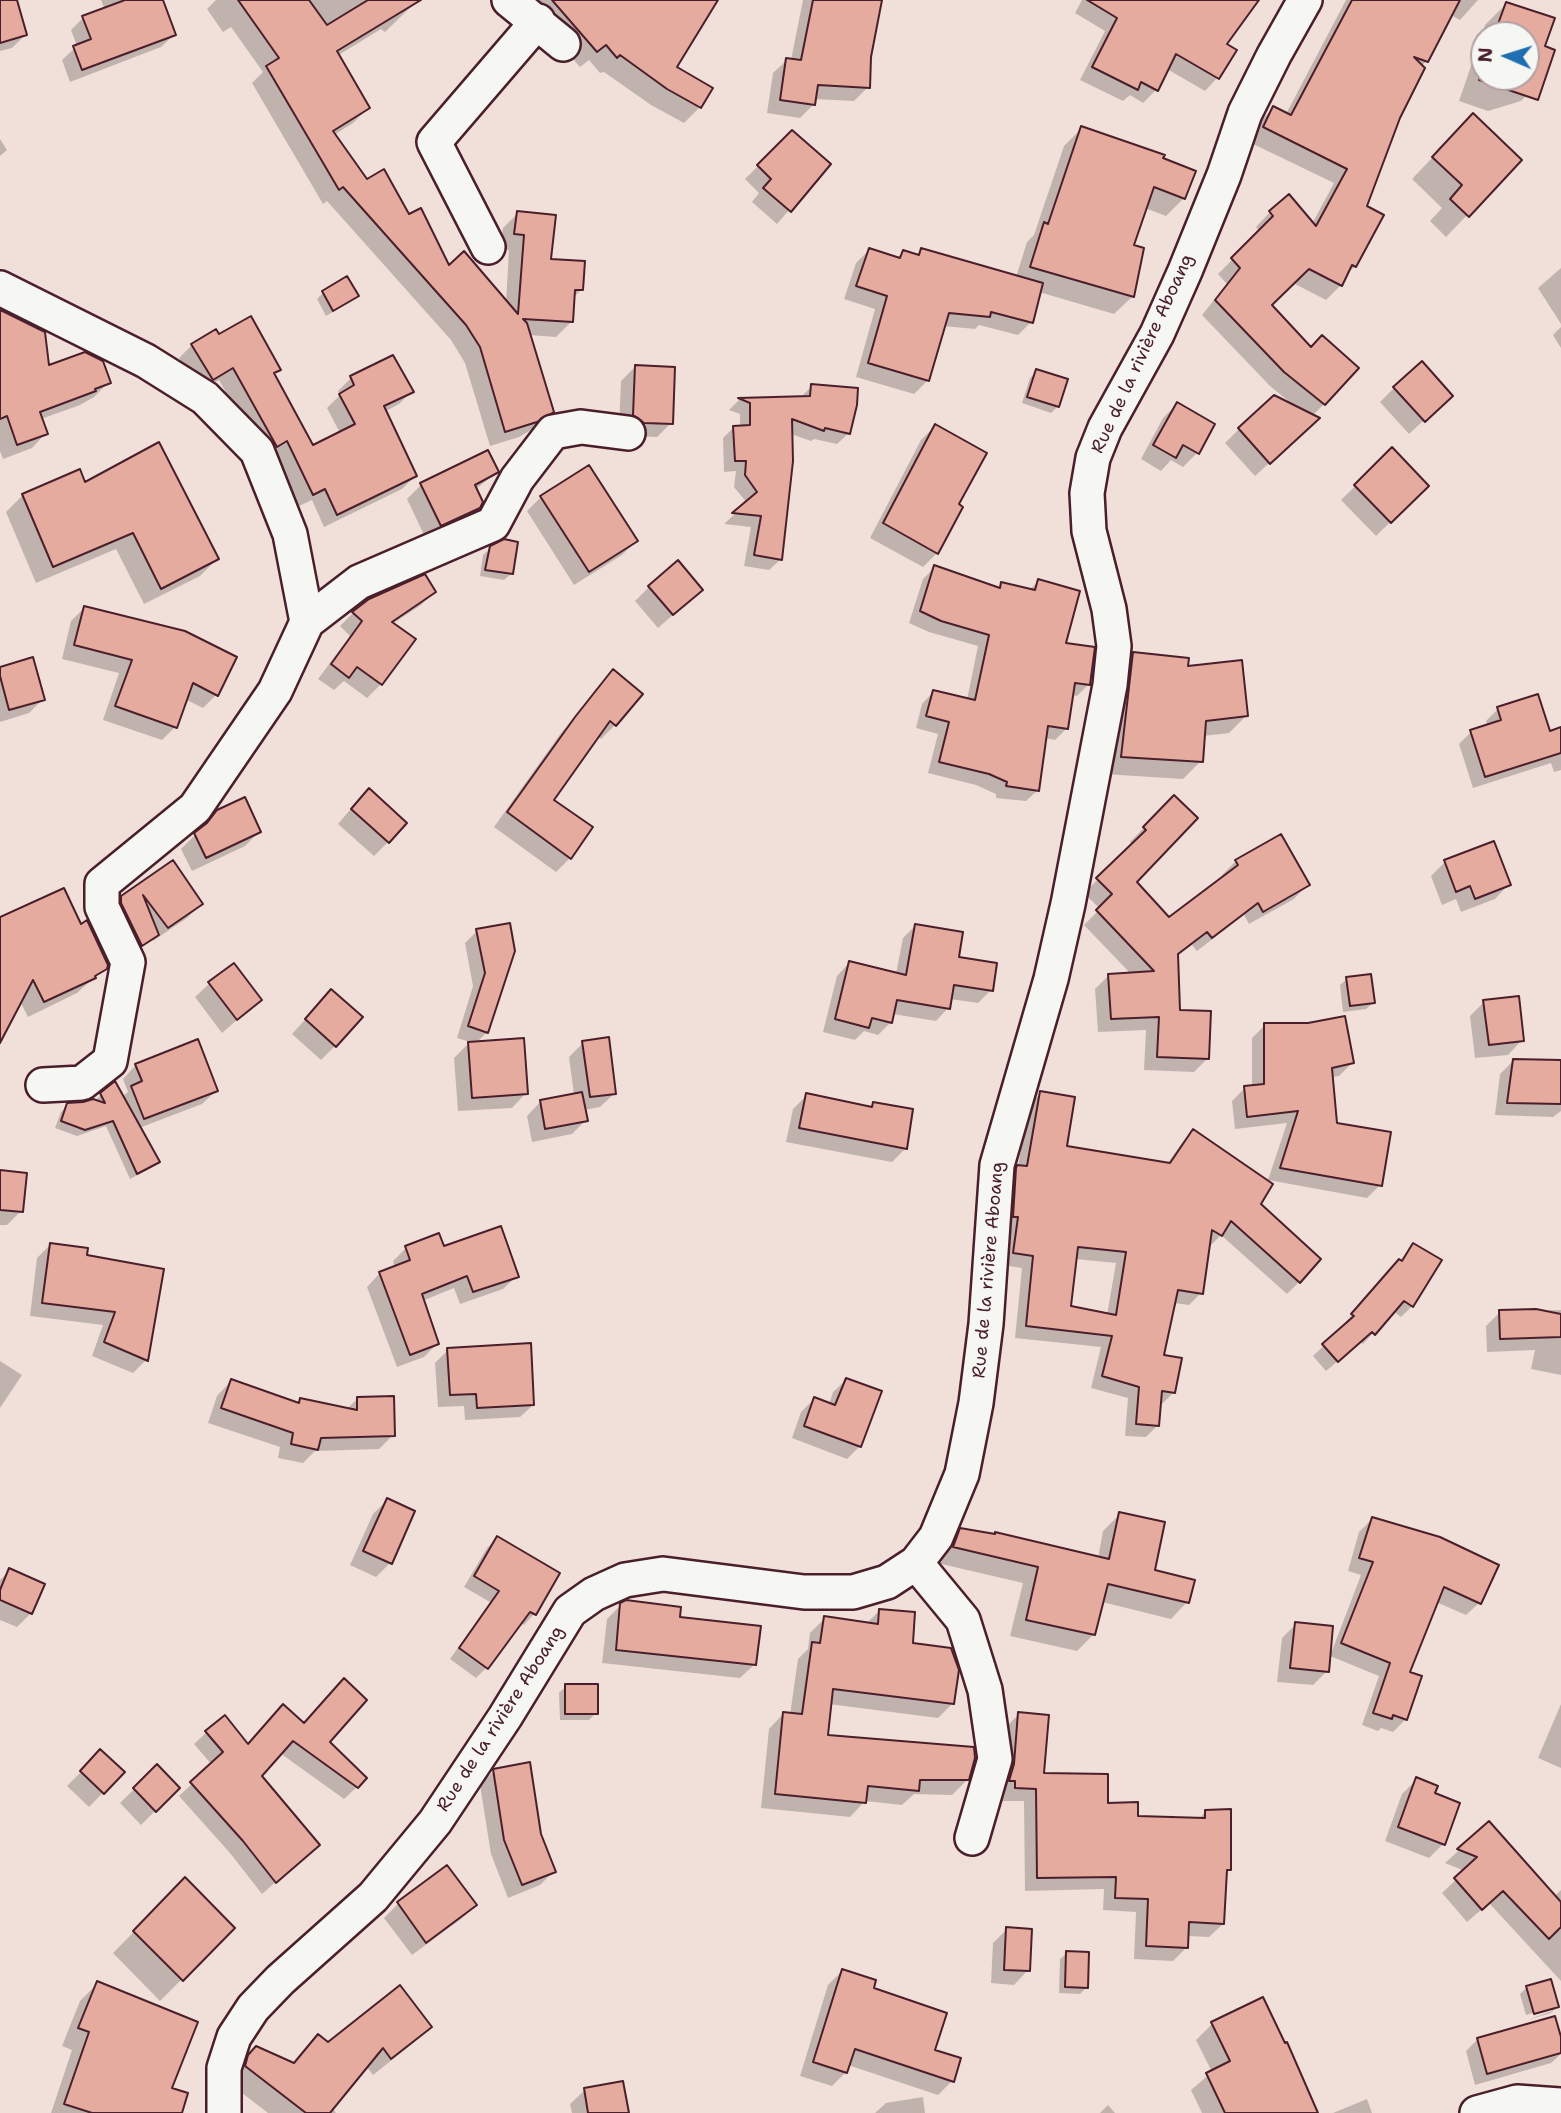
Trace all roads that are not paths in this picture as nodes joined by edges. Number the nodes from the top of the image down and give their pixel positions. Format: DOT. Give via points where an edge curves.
graph roads {
  1 [pos="509,0"];
  2 [pos="1306,0"];
  3 [pos="538,21"];
  4 [pos="563,44"];
  5 [pos="488,247"];
  6 [pos="0,288"];
  7 [pos="628,433"];
  8 [pos="307,622"];
  9 [pos="43,1085"];
  10 [pos="916,1563"];
  11 [pos="972,1838"];
  12 [pos="1561,2105"];
  13 [pos="224,2113"];
  14 [pos="1477,2113"];
  1 -- 3 [label="street"];
  2 -- 10 [label="street, Rue de la rivière Aboang" via="1245,113 1224,176 1157,334 1093,458 1087,493 1089,531 1109,609 1114,646 1110,685 1051,979 997,1165 986,1324 962,1474 936,1537"];
  3 -- 4 [label="street"];
  3 -- 5 [label="street" via="434,142"];
  6 -- 8 [label="street" via="146,361 193,390 257,451 290,534"];
  7 -- 8 [label="street" via="581,427 553,432 517,479 493,524 359,582"];
  8 -- 9 [label="street" via="275,691 195,808 102,884 102,907 128,962 110,1061 82,1083"];
  10 -- 11 [label="street" via="963,1620 985,1690 995,1759"];
  10 -- 13 [label="street, Rue de la rivière Aboang" via="887,1582 853,1592 804,1592 663,1574 625,1580 570,1611 426,1832 373,1897 253,2008 234,2037 224,2068"];
  12 -- 14 [label="street" via="1517,2102"];
}
